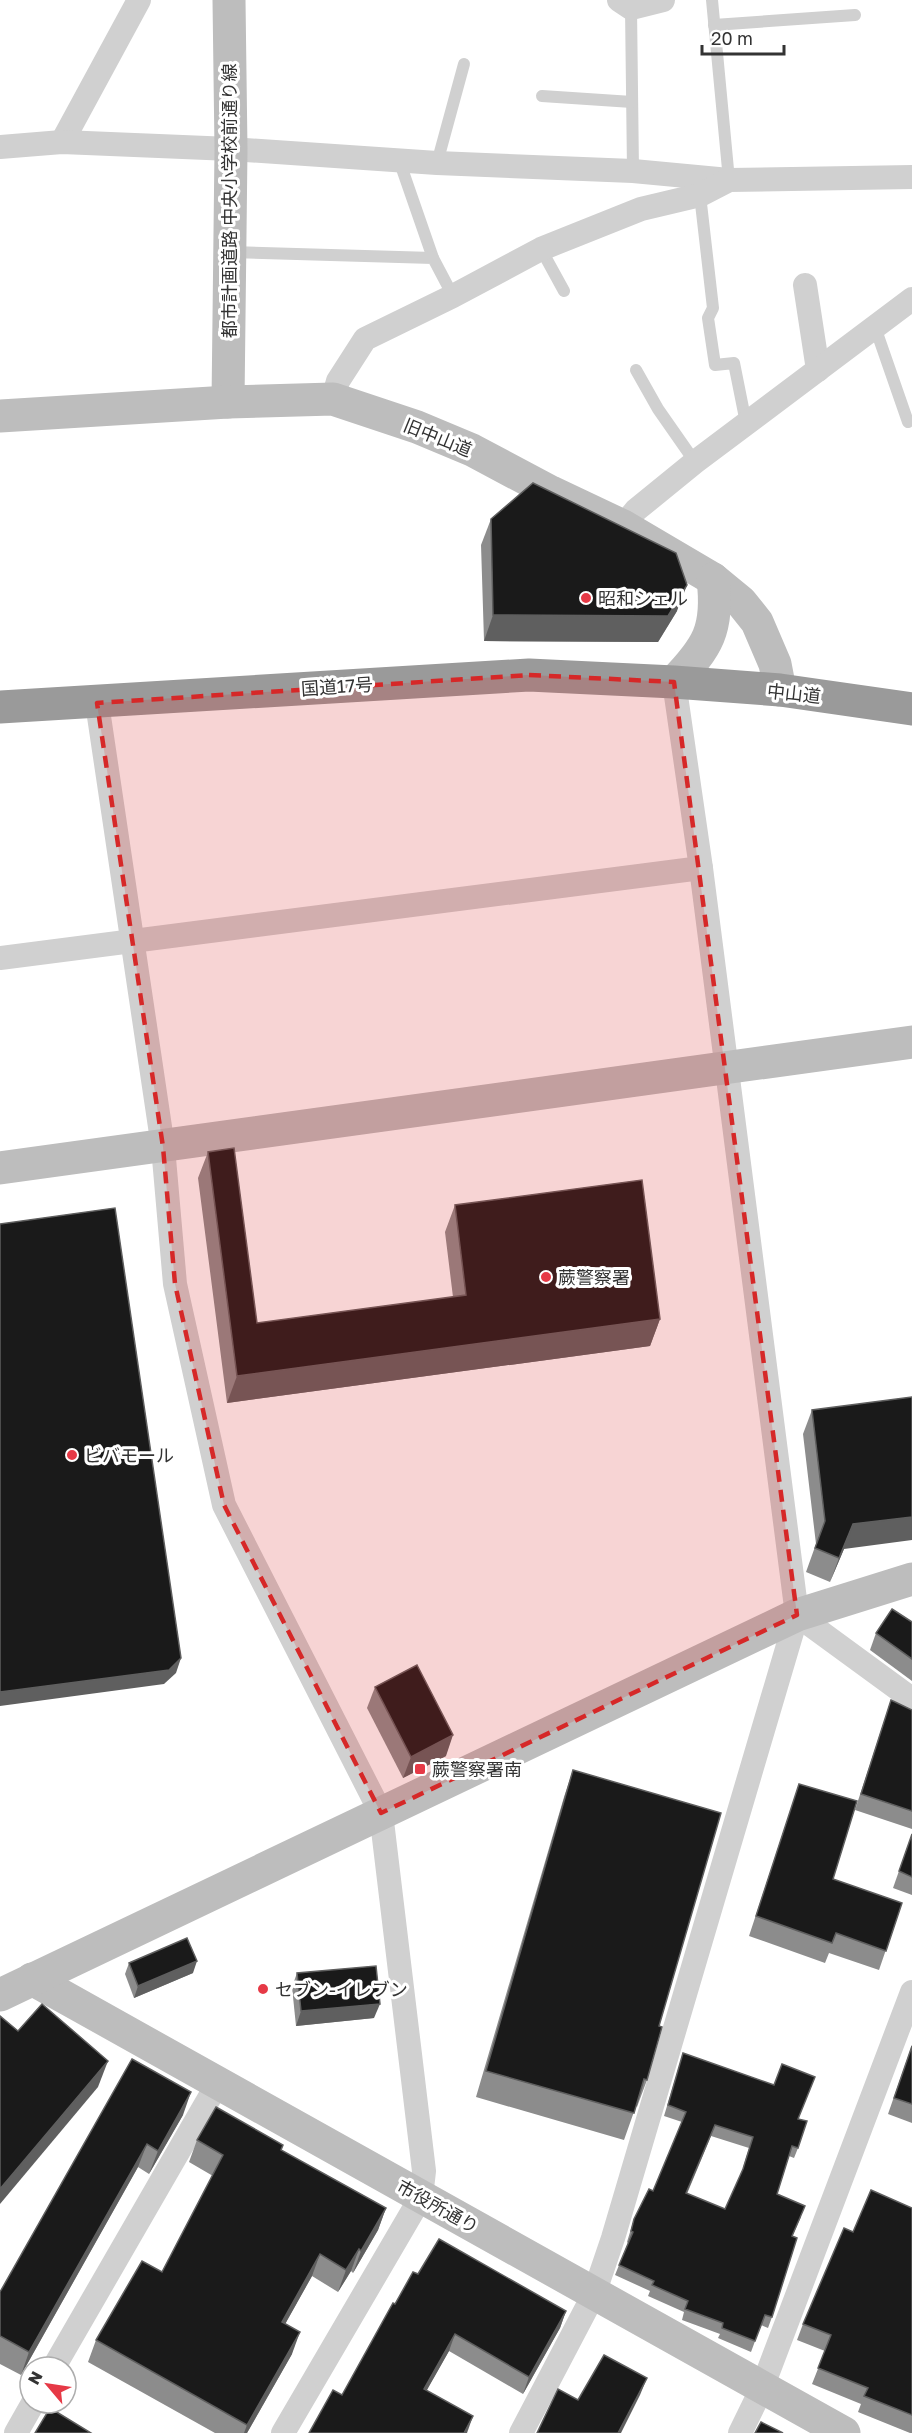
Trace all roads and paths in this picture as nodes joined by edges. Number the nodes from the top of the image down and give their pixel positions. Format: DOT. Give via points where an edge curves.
graph roads {
  1 [pos="139,0"];
  2 [pos="229,0"];
  3 [pos="663,0"];
  4 [pos="712,0"];
  5 [pos="625,4"];
  6 [pos="855,15"];
  7 [pos="714,25"];
  8 [pos="464,64"];
  9 [pos="542,96"];
  10 [pos="632,102"];
  11 [pos="62,142"];
  12 [pos="0,147"];
  13 [pos="231,149"];
  14 [pos="399,160"];
  15 [pos="437,163"];
  16 [pos="633,171"];
  17 [pos="912,177"];
  18 [pos="729,180"];
  19 [pos="700,195"];
  20 [pos="541,249"];
  21 [pos="230,252"];
  22 [pos="433,258"];
  23 [pos="805,285"];
  24 [pos="564,291"];
  25 [pos="453,296"];
  26 [pos="912,299"];
  27 [pos="875,327"];
  28 [pos="636,370"];
  29 [pos="818,370"];
  30 [pos="333,399"];
  31 [pos="228,402"];
  32 [pos="0,416"];
  33 [pos="908,422"];
  34 [pos="746,423"];
  35 [pos="695,462"];
  36 [pos="622,526"];
  37 [pos="714,579"];
  38 [pos="674,682"];
  39 [pos="780,690"];
  40 [pos="97,703"];
  41 [pos="0,707"];
  42 [pos="912,709"];
  43 [pos="700,868"];
  44 [pos="132,941"];
  45 [pos="0,958"];
  46 [pos="912,1042"];
  47 [pos="726,1070"];
  48 [pos="163,1147"];
  49 [pos="0,1168"];
  50 [pos="912,1579"];
  51 [pos="797,1615"];
  52 [pos="912,1699"];
  53 [pos="381,1813"];
  54 [pos="32,1979"];
  55 [pos="912,1992"];
  56 [pos="0,1995"];
  57 [pos="218,2083"];
  58 [pos="421,2197"];
  59 [pos="594,2294"];
  60 [pos="61,2355"];
  61 [pos="762,2388"];
  62 [pos="26,2415"];
  63 [pos="16,2433"];
  64 [pos="284,2433"];
  65 [pos="521,2433"];
  66 [pos="740,2433"];
  67 [pos="844,2433"];
  1 -- 11 [label="street"];
  2 -- 13 [label="street, 都市計画道路 中央小学校前通り線"];
  3 -- 5 [label="street"];
  4 -- 7 [label="lane"];
  5 -- 10 [label="lane"];
  6 -- 7 [label="lane"];
  7 -- 18 [label="lane"];
  8 -- 15 [label="lane"];
  9 -- 10 [label="lane"];
  10 -- 16 [label="lane"];
  11 -- 12 [label="street"];
  11 -- 13 [label="street"];
  13 -- 14 [label="street"];
  13 -- 21 [label="street, 都市計画道路 中央小学校前通り線"];
  14 -- 15 [label="street"];
  14 -- 22 [label="lane"];
  15 -- 16 [label="street"];
  16 -- 18 [label="street"];
  17 -- 18 [label="street"];
  18 -- 19 [label="street"];
  19 -- 20 [label="street" via="641,209"];
  19 -- 34 [label="lane" via="713,308 708,318 715,365 734,363"];
  20 -- 24 [label="lane"];
  20 -- 25 [label="street"];
  21 -- 22 [label="lane"];
  21 -- 31 [label="street, 都市計画道路 中央小学校前通り線"];
  22 -- 25 [label="lane"];
  23 -- 29 [label="street"];
  25 -- 30 [label="street" via="365,339 338,381"];
  26 -- 27 [label="street"];
  27 -- 29 [label="street"];
  27 -- 33 [label="lane"];
  28 -- 35 [label="lane"];
  29 -- 34 [label="street"];
  30 -- 31 [label="street, 旧中山道"];
  30 -- 36 [label="street, 旧中山道" via="472,450"];
  31 -- 32 [label="street, 旧中山道"];
  34 -- 35 [label="street"];
  35 -- 36 [label="street"];
  36 -- 37 [label="street, 旧中山道"];
  37 -- 38 [label="street" via="714,622 694,661"];
  37 -- 39 [label="street, 旧中山道" via="757,622 775,663"];
  38 -- 39 [label="highway, 中山道"];
  38 -- 40 [label="highway, 国道17号" via="530,675"];
  38 -- 43 [label="street"];
  39 -- 42 [label="highway, 中山道"];
  40 -- 41 [label="highway, 国道17号"];
  40 -- 44 [label="street"];
  43 -- 44 [label="street"];
  43 -- 47 [label="street"];
  44 -- 45 [label="street"];
  44 -- 48 [label="street"];
  46 -- 47 [label="street"];
  47 -- 48 [label="street"];
  47 -- 51 [label="street"];
  48 -- 49 [label="street"];
  48 -- 53 [label="street" via="175,1284 224,1505"];
  50 -- 51 [label="street"];
  51 -- 52 [label="street"];
  51 -- 53 [label="street"];
  51 -- 59 [label="street"];
  53 -- 54 [label="street"];
  53 -- 58 [label="street" via="424,2170"];
  54 -- 56 [label="street"];
  54 -- 57 [label="street, 市役所通り"];
  55 -- 61 [label="street"];
  57 -- 58 [label="street, 市役所通り"];
  57 -- 60 [label="street"];
  58 -- 59 [label="street, 市役所通り"];
  58 -- 64 [label="street"];
  59 -- 61 [label="street, 市役所通り"];
  59 -- 65 [label="street"];
  61 -- 66 [label="street"];
  61 -- 67 [label="street, 市役所通り"];
  62 -- 63 [label="street"];
}
